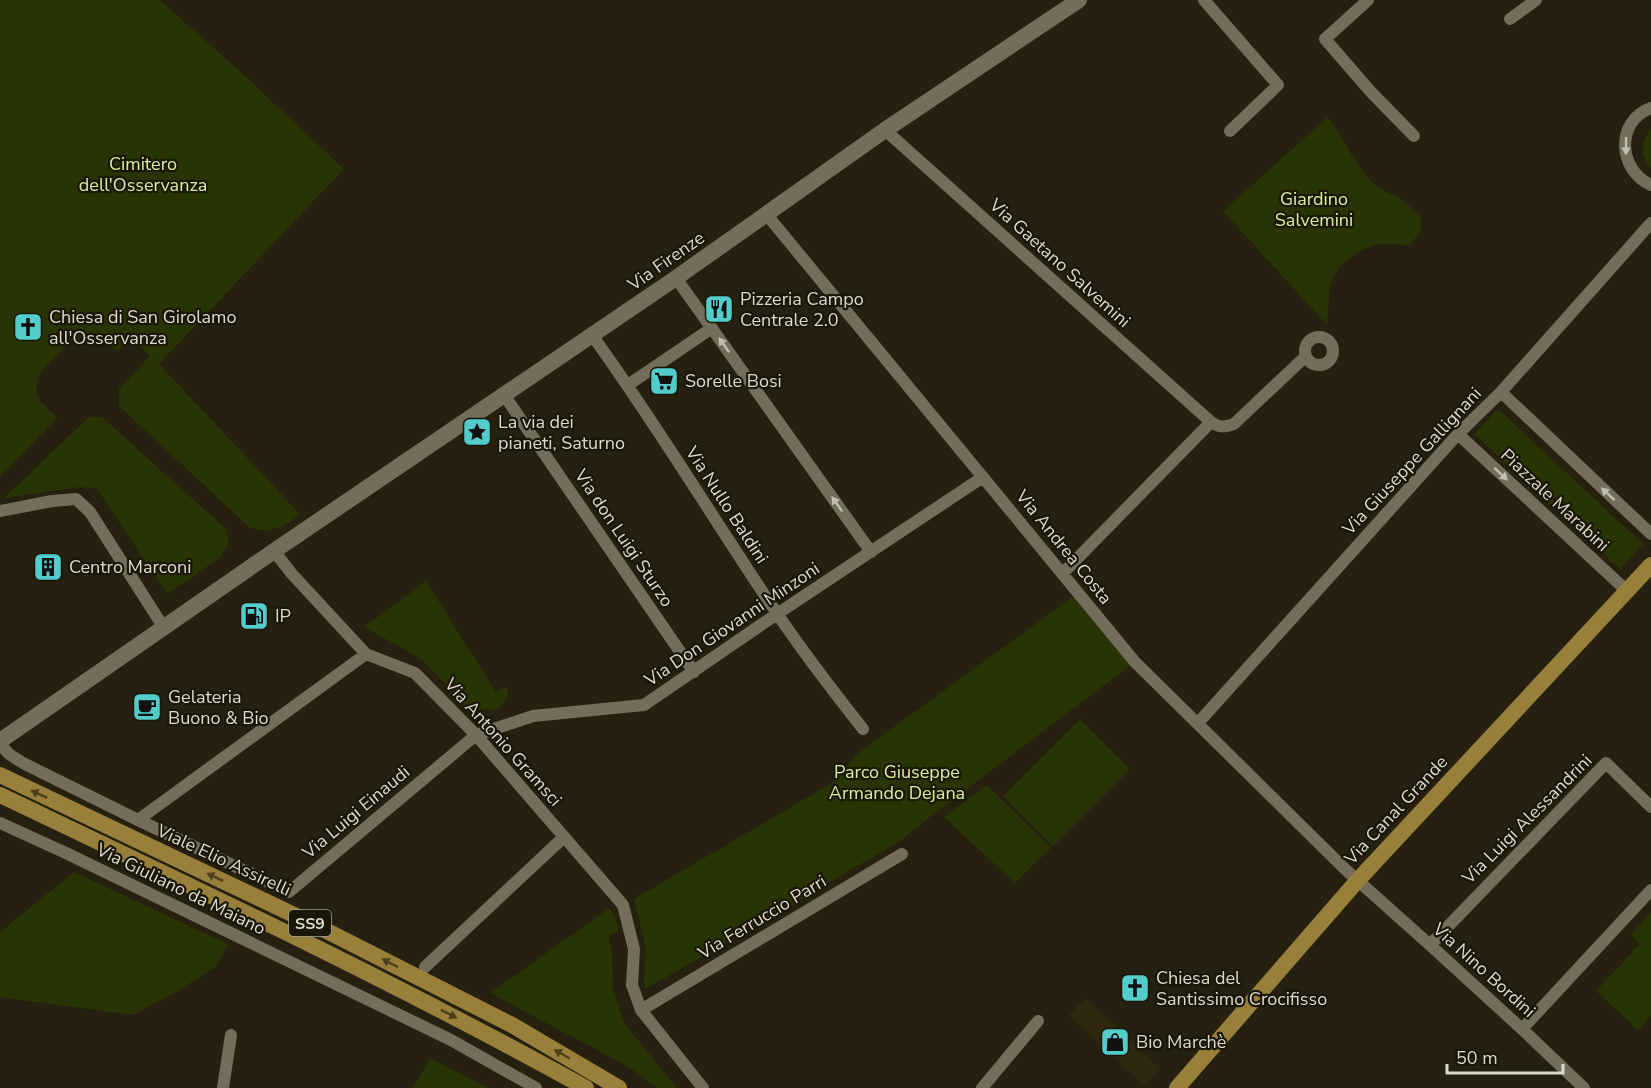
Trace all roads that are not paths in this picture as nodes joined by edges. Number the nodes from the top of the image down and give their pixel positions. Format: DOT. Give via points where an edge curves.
graph roads {
  1 [pos="1079,0"];
  2 [pos="1204,0"];
  3 [pos="1368,0"];
  4 [pos="1536,0"];
  5 [pos="1510,19"];
  6 [pos="1651,108"];
  7 [pos="885,130"];
  8 [pos="1230,130"];
  9 [pos="1414,136"];
  10 [pos="1651,185"];
  11 [pos="766,215"];
  12 [pos="1651,223"];
  13 [pos="676,278"];
  14 [pos="712,328"];
  15 [pos="592,335"];
  16 [pos="1306,356"];
  17 [pos="627,385"];
  18 [pos="1501,392"];
  19 [pos="504,395"];
  20 [pos="1210,422"];
  21 [pos="1458,434"];
  22 [pos="983,477"];
  23 [pos="0,511"];
  24 [pos="1651,534"];
  25 [pos="274,551"];
  26 [pos="871,552"];
  27 [pos="1651,565"];
  28 [pos="1062,574"];
  29 [pos="1627,591"];
  30 [pos="777,614"];
  31 [pos="164,628"];
  32 [pos="366,654"];
  33 [pos="694,672"];
  34 [pos="1198,723"];
  35 [pos="863,729"];
  36 [pos="476,735"];
  37 [pos="0,742"];
  38 [pos="0,775"];
  39 [pos="0,795"];
  40 [pos="1651,807"];
  41 [pos="138,820"];
  42 [pos="0,823"];
  43 [pos="564,837"];
  44 [pos="902,854"];
  45 [pos="1358,880"];
  46 [pos="1651,890"];
  47 [pos="1430,945"];
  48 [pos="425,967"];
  49 [pos="641,1010"];
  50 [pos="1038,1021"];
  51 [pos="1522,1029"];
  52 [pos="231,1035"];
  53 [pos="223,1088"];
  54 [pos="536,1088"];
  55 [pos="586,1088"];
  56 [pos="619,1088"];
  57 [pos="703,1088"];
  58 [pos="982,1088"];
  59 [pos="1177,1088"];
  60 [pos="1584,1088"];
  1 -- 7 [label="street, Via Firenze"];
  2 -- 8 [label="street" via="1278,85"];
  3 -- 9 [label="street" via="1325,39"];
  4 -- 5 [label="street"];
  6 -- 10 [label="street, one-way" via="1636,117 1625,141 1629,166 1637,177"];
  7 -- 11 [label="street, Via Firenze"];
  7 -- 20 [label="street, Via Gaetano Salvemini"];
  11 -- 13 [label="street, Via Firenze"];
  11 -- 22 [label="street, Via Andrea Costa"];
  12 -- 18 [label="street, Via Giuseppe Gallignani"];
  13 -- 14 [label="street"];
  13 -- 15 [label="street, Via Firenze"];
  14 -- 17 [label="street"];
  26 -- 14 [label="street, one-way"];
  15 -- 17 [label="street, Via Nullo Baldini"];
  15 -- 19 [label="street, Via Firenze"];
  16 -- 20 [label="street" via="1234,424 1225,427"];
  17 -- 30 [label="street, Via Nullo Baldini"];
  18 -- 21 [label="street, Via Giuseppe Gallignani"];
  24 -- 18 [label="street, one-way"];
  19 -- 25 [label="street, Via Firenze"];
  19 -- 33 [label="street, Via don Luigi Sturzo"];
  20 -- 28 [label="street"];
  21 -- 29 [label="street, Piazzale Marabini, one-way"];
  21 -- 34 [label="street, Via Giuseppe Gallignani"];
  22 -- 26 [label="street, Via Don Giovanni Minzoni"];
  22 -- 28 [label="street, Via Andrea Costa"];
  23 -- 31 [label="street" via="76,499 90,512"];
  25 -- 31 [label="street, Via Firenze"];
  25 -- 32 [label="street, Via Antonio Gramsci"];
  26 -- 30 [label="street, Via Don Giovanni Minzoni"];
  27 -- 29 [label="main road, Via Canal Grande"];
  28 -- 34 [label="street, Via Andrea Costa" via="1135,662"];
  29 -- 45 [label="main road, Via Canal Grande"];
  30 -- 33 [label="street, Via Don Giovanni Minzoni"];
  30 -- 35 [label="street, Via Nullo Baldini"];
  31 -- 37 [label="street, Via Firenze"];
  32 -- 36 [label="street, Via Antonio Gramsci" via="415,673"];
  32 -- 41 [label="street"];
  33 -- 36 [label="street, Via Don Giovanni Minzoni" via="644,705 533,716"];
  34 -- 45 [label="street, Via Andrea Costa"];
  36 -- 41 [label="street, Via Luigi Einaudi" via="288,892"];
  36 -- 43 [label="street, Via Antonio Gramsci"];
  37 -- 41 [label="street, Via Luigi Einaudi" via="22,763"];
  56 -- 38 [label="main road, Viale Elio Assirelli / SS9, one-way" via="512,1025 313,924"];
  39 -- 55 [label="main road, Viale Elio Assirelli / SS9, one-way" via="293,936"];
  40 -- 47 [label="street, Via Luigi Alessandrini" via="1606,763"];
  42 -- 54 [label="street, Via Giuliano da Maiano" via="451,1040"];
  43 -- 48 [label="street"];
  43 -- 49 [label="street, Via Antonio Gramsci" via="622,905 634,950 632,985"];
  44 -- 49 [label="street, Via Ferruccio Parri"];
  45 -- 47 [label="street, Via Nino Bordini"];
  45 -- 59 [label="main road, Via Canal Grande"];
  46 -- 51 [label="street"];
  47 -- 51 [label="street, Via Nino Bordini"];
  49 -- 57 [label="street"];
  50 -- 58 [label="street"];
  51 -- 60 [label="street, Via Nino Bordini"];
  52 -- 53 [label="street"];
}
